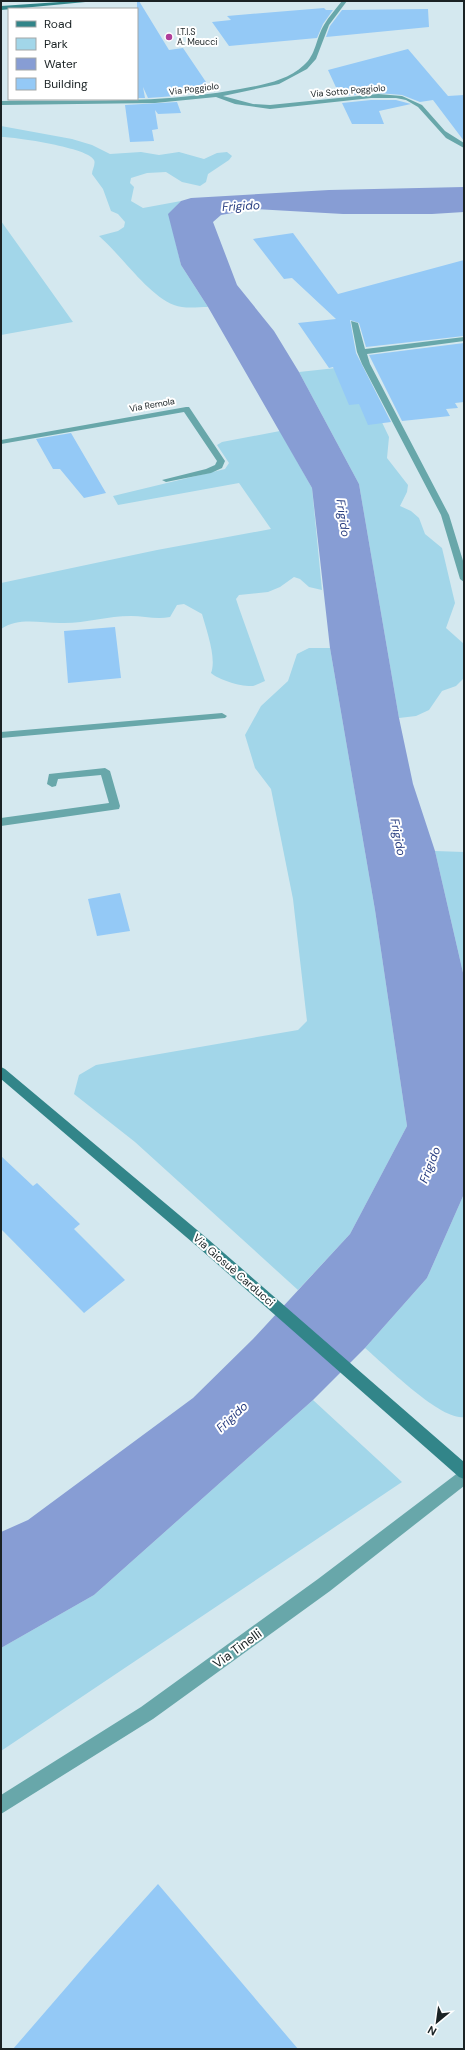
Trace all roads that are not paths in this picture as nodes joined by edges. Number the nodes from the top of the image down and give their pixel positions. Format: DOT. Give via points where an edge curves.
graph roads {
  1 [pos="94,1"];
  2 [pos="345,1"];
  3 [pos="1,8"];
  4 [pos="217,96"];
  5 [pos="1,104"];
  6 [pos="464,146"];
  7 [pos="354,323"];
  8 [pos="464,339"];
  9 [pos="361,352"];
  10 [pos="1,442"];
  11 [pos="166,480"];
  12 [pos="464,579"];
  13 [pos="222,716"];
  14 [pos="1,735"];
  15 [pos="52,784"];
  16 [pos="1,822"];
  17 [pos="1,1072"];
  18 [pos="464,1472"];
  19 [pos="464,1477"];
  20 [pos="1,1805"];
  1 -- 3 [label="main road"];
  2 -- 4 [label="street, Via Poggiolo" via="326,26 317,51 306,67 286,79 266,86"];
  4 -- 5 [label="street, Via Poggiolo" via="158,102"];
  4 -- 6 [label="street, Via Sotto Poggiolo" via="238,103 270,108 367,97 408,99 448,136"];
  7 -- 9 [label="street"];
  8 -- 9 [label="street"];
  9 -- 12 [label="street" via="445,515"];
  10 -- 11 [label="street, Via Remola" via="186,409 221,460 219,466 208,471"];
  13 -- 14 [label="street"];
  15 -- 16 [label="street" via="52,776 105,771 115,806"];
  17 -- 18 [label="main road, Via Giosuè Carducci" via="204,1244"];
  19 -- 20 [label="street, Via Tinelli" via="324,1585 147,1713"];
}
